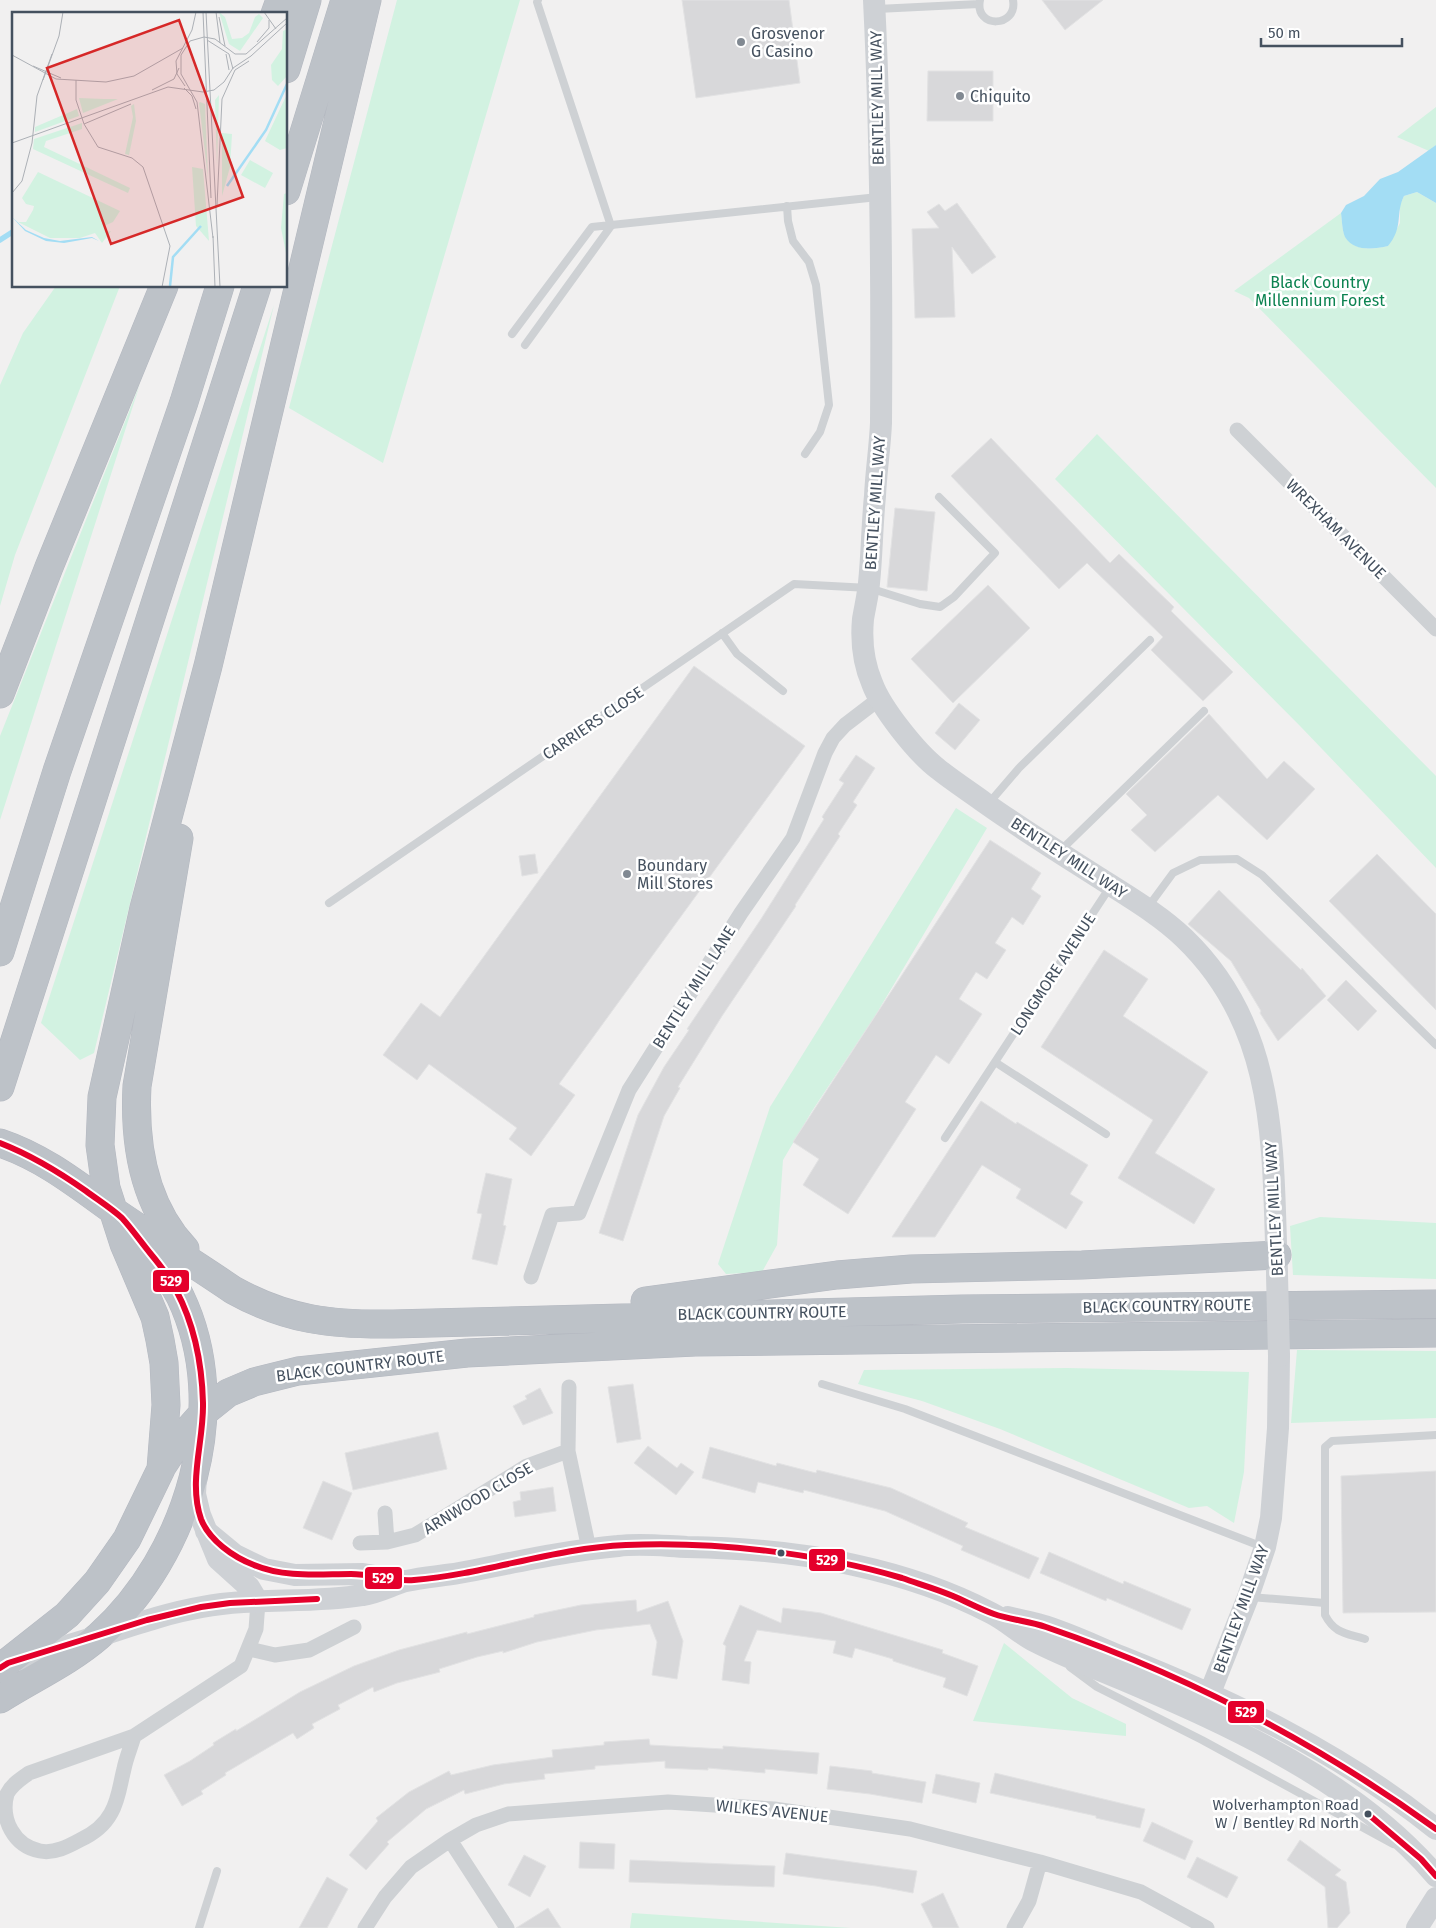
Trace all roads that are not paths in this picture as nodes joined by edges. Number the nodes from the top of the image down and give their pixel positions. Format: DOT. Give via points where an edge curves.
graph roads {
  1 [pos="280,0"];
  2 [pos="308,0"];
  3 [pos="346,0"];
  4 [pos="367,0"];
  5 [pos="538,0"];
  6 [pos="1013,0"];
  7 [pos="979,2"];
  8 [pos="875,4"];
  9 [pos="276,12"];
  10 [pos="288,63"];
  11 [pos="288,185"];
  12 [pos="880,197"];
  13 [pos="787,206"];
  14 [pos="611,226"];
  15 [pos="163,288"];
  16 [pos="219,288"];
  17 [pos="255,288"];
  18 [pos="512,334"];
  19 [pos="525,345"];
  20 [pos="1237,430"];
  21 [pos="805,454"];
  22 [pos="939,497"];
  23 [pos="869,588"];
  24 [pos="1436,629"];
  25 [pos="722,634"];
  26 [pos="1150,640"];
  27 [pos="208,666"];
  28 [pos="783,691"];
  29 [pos="0,694"];
  30 [pos="879,699"];
  31 [pos="1204,711"];
  32 [pos="988,804"];
  33 [pos="1059,852"];
  34 [pos="1111,886"];
  35 [pos="329,903"];
  36 [pos="1147,909"];
  37 [pos="0,952"];
  38 [pos="1436,1045"];
  39 [pos="995,1062"];
  40 [pos="0,1087"];
  41 [pos="1106,1134"];
  42 [pos="945,1138"];
  43 [pos="10,1147"];
  44 [pos="114,1211"];
  45 [pos="1277,1265"];
  46 [pos="531,1277"];
  47 [pos="215,1278"];
  48 [pos="1436,1304"];
  49 [pos="510,1320"];
  50 [pos="1436,1333"];
  51 [pos="822,1384"];
  52 [pos="569,1387"];
  53 [pos="203,1413"];
  54 [pos="1436,1435"];
  55 [pos="568,1451"];
  56 [pos="161,1469"];
  57 [pos="196,1471"];
  58 [pos="385,1514"];
  59 [pos="206,1531"];
  60 [pos="387,1542"];
  61 [pos="360,1543"];
  62 [pos="1265,1547"];
  63 [pos="589,1549"];
  64 [pos="407,1581"];
  65 [pos="1248,1597"];
  66 [pos="258,1602"];
  67 [pos="1325,1602"];
  68 [pos="992,1614"];
  69 [pos="354,1627"];
  70 [pos="98,1636"];
  71 [pos="1365,1639"];
  72 [pos="1035,1642"];
  73 [pos="249,1649"];
  74 [pos="2,1665"];
  75 [pos="1210,1694"];
  76 [pos="0,1699"];
  77 [pos="1201,1715"];
  78 [pos="134,1736"];
  79 [pos="1436,1829"];
  80 [pos="450,1840"];
  81 [pos="1421,1859"];
  82 [pos="1040,1862"];
  83 [pos="217,1871"];
  84 [pos="1436,1876"];
  85 [pos="1436,1898"];
  86 [pos="199,1928"];
  87 [pos="365,1928"];
  88 [pos="507,1928"];
  89 [pos="1014,1928"];
  90 [pos="1207,1928"];
  91 [pos="1417,1928"];
  1 -- 9 [label="highway"];
  2 -- 10 [label="highway"];
  3 -- 11 [label="highway"];
  4 -- 27 [label="highway"];
  5 -- 14 [label="lane"];
  6 -- 7 [label="lane" via="1011,14 996,22 986,19"];
  7 -- 8 [label="lane"];
  8 -- 12 [label="main road, BENTLEY MILL WAY"];
  12 -- 13 [label="lane"];
  12 -- 23 [label="main road, BENTLEY MILL WAY" via="881,426"];
  13 -- 14 [label="lane"];
  13 -- 21 [label="lane" via="793,241 809,262 816,286 829,405 820,432"];
  14 -- 18 [label="lane" via="592,227"];
  14 -- 19 [label="lane"];
  15 -- 29 [label="highway"];
  16 -- 37 [label="highway" via="184,402 57,771"];
  17 -- 40 [label="highway"];
  20 -- 24 [label="street, WREXHAM AVENUE"];
  22 -- 23 [label="lane, CARRIERS CLOSE" via="995,553 954,597 940,607"];
  23 -- 25 [label="lane, CARRIERS CLOSE" via="794,584"];
  23 -- 30 [label="main road, BENTLEY MILL WAY" via="862,641 864,662"];
  25 -- 28 [label="lane" via="737,654"];
  25 -- 35 [label="lane, CARRIERS CLOSE"];
  26 -- 32 [label="lane" via="1019,768"];
  27 -- 44 [label="highway" via="144,908 106,1073 100,1146 102,1168"];
  27 -- 47 [label="highway" via="137,1086 136,1119 141,1159 161,1217 183,1247"];
  30 -- 32 [label="main road, BENTLEY MILL WAY" via="935,767"];
  30 -- 46 [label="street, BENTLEY MILL LANE" via="833,738 793,838 741,913 629,1090 579,1213 552,1215"];
  31 -- 33 [label="lane"];
  32 -- 33 [label="main road, BENTLEY MILL WAY"];
  33 -- 34 [label="main road, BENTLEY MILL WAY"];
  34 -- 36 [label="main road, BENTLEY MILL WAY"];
  34 -- 39 [label="lane, LONGMORE AVENUE"];
  36 -- 38 [label="lane" via="1173,873 1200,860 1236,859 1262,875"];
  36 -- 45 [label="main road, BENTLEY MILL WAY" via="1184,937 1207,963 1238,1010 1256,1050 1269,1120"];
  39 -- 41 [label="lane"];
  39 -- 42 [label="lane, LONGMORE AVENUE"];
  43 -- 44 [label="highway" via="51,1167"];
  44 -- 47 [label="highway, BLACK COUNTRY ROUTE"];
  44 -- 53 [label="highway" via="161,1266 180,1298 197,1349"];
  44 -- 56 [label="highway" via="124,1244 155,1317 160,1340 166,1405"];
  45 -- 49 [label="highway" via="911,1268 827,1276"];
  45 -- 62 [label="main road, BENTLEY MILL WAY, bridge" via="1278,1428 1271,1518"];
  47 -- 49 [label="highway, BLACK COUNTRY ROUTE" via="251,1300 318,1321 360,1324"];
  48 -- 49 [label="highway, BLACK COUNTRY ROUTE" via="962,1309"];
  50 -- 53 [label="highway, BLACK COUNTRY ROUTE" via="695,1342 467,1353 283,1374 228,1394"];
  51 -- 62 [label="lane" via="905,1409"];
  52 -- 55 [label="street"];
  53 -- 56 [label="highway, BLACK COUNTRY ROUTE" via="180,1439"];
  53 -- 57 [label="highway"];
  54 -- 67 [label="lane" via="1332,1441 1325,1447"];
  55 -- 60 [label="street, ARNWOOD CLOSE" via="527,1466 415,1535"];
  55 -- 63 [label="street"];
  56 -- 74 [label="highway, BLACK COUNTRY ROUTE" via="126,1539 97,1582 66,1615"];
  57 -- 59 [label="main road" via="195,1494"];
  57 -- 70 [label="highway" via="181,1519 161,1558 126,1607"];
  58 -- 60 [label="street"];
  59 -- 64 [label="main road" via="235,1555 264,1569 295,1575 363,1574"];
  59 -- 66 [label="main road" via="218,1559 249,1587"];
  60 -- 61 [label="street, ARNWOOD CLOSE"];
  62 -- 65 [label="main road, BENTLEY MILL WAY"];
  63 -- 64 [label="main road"];
  63 -- 68 [label="main road" via="622,1545 669,1546 812,1556 919,1583"];
  64 -- 66 [label="main road" via="365,1595"];
  65 -- 67 [label="lane"];
  65 -- 75 [label="main road, BENTLEY MILL WAY"];
  66 -- 70 [label="main road" via="201,1607"];
  66 -- 73 [label="street" via="256,1629"];
  67 -- 71 [label="lane" via="1325,1615 1331,1625 1339,1631"];
  68 -- 72 [label="main road"];
  68 -- 75 [label="main road" via="1041,1625"];
  69 -- 73 [label="street" via="309,1650 275,1655"];
  70 -- 74 [label="main road"];
  70 -- 76 [label="highway" via="58,1665"];
  72 -- 77 [label="main road"];
  72 -- 81 [label="lane" via="1097,1687"];
  73 -- 78 [label="street" via="241,1666"];
  75 -- 77 [label="main road, BENTLEY MILL WAY"];
  75 -- 79 [label="main road" via="1323,1751 1388,1792"];
  77 -- 81 [label="main road" via="1280,1754 1340,1792"];
  78 -- 78 [label="street" via="119,1795 96,1832 68,1847 41,1852 14,1837 5,1823 7,1794 15,1782 29,1773"];
  80 -- 82 [label="street, WILKES AVENUE" via="476,1825 508,1814 668,1802 774,1809 910,1829"];
  80 -- 87 [label="street, WILKES AVENUE" via="412,1868 385,1897"];
  80 -- 88 [label="street"];
  81 -- 84 [label="main road"];
  82 -- 89 [label="street" via="1029,1902"];
  82 -- 90 [label="street, WILKES AVENUE" via="1142,1892"];
  83 -- 86 [label="lane"];
  85 -- 91 [label="main road"];
}
